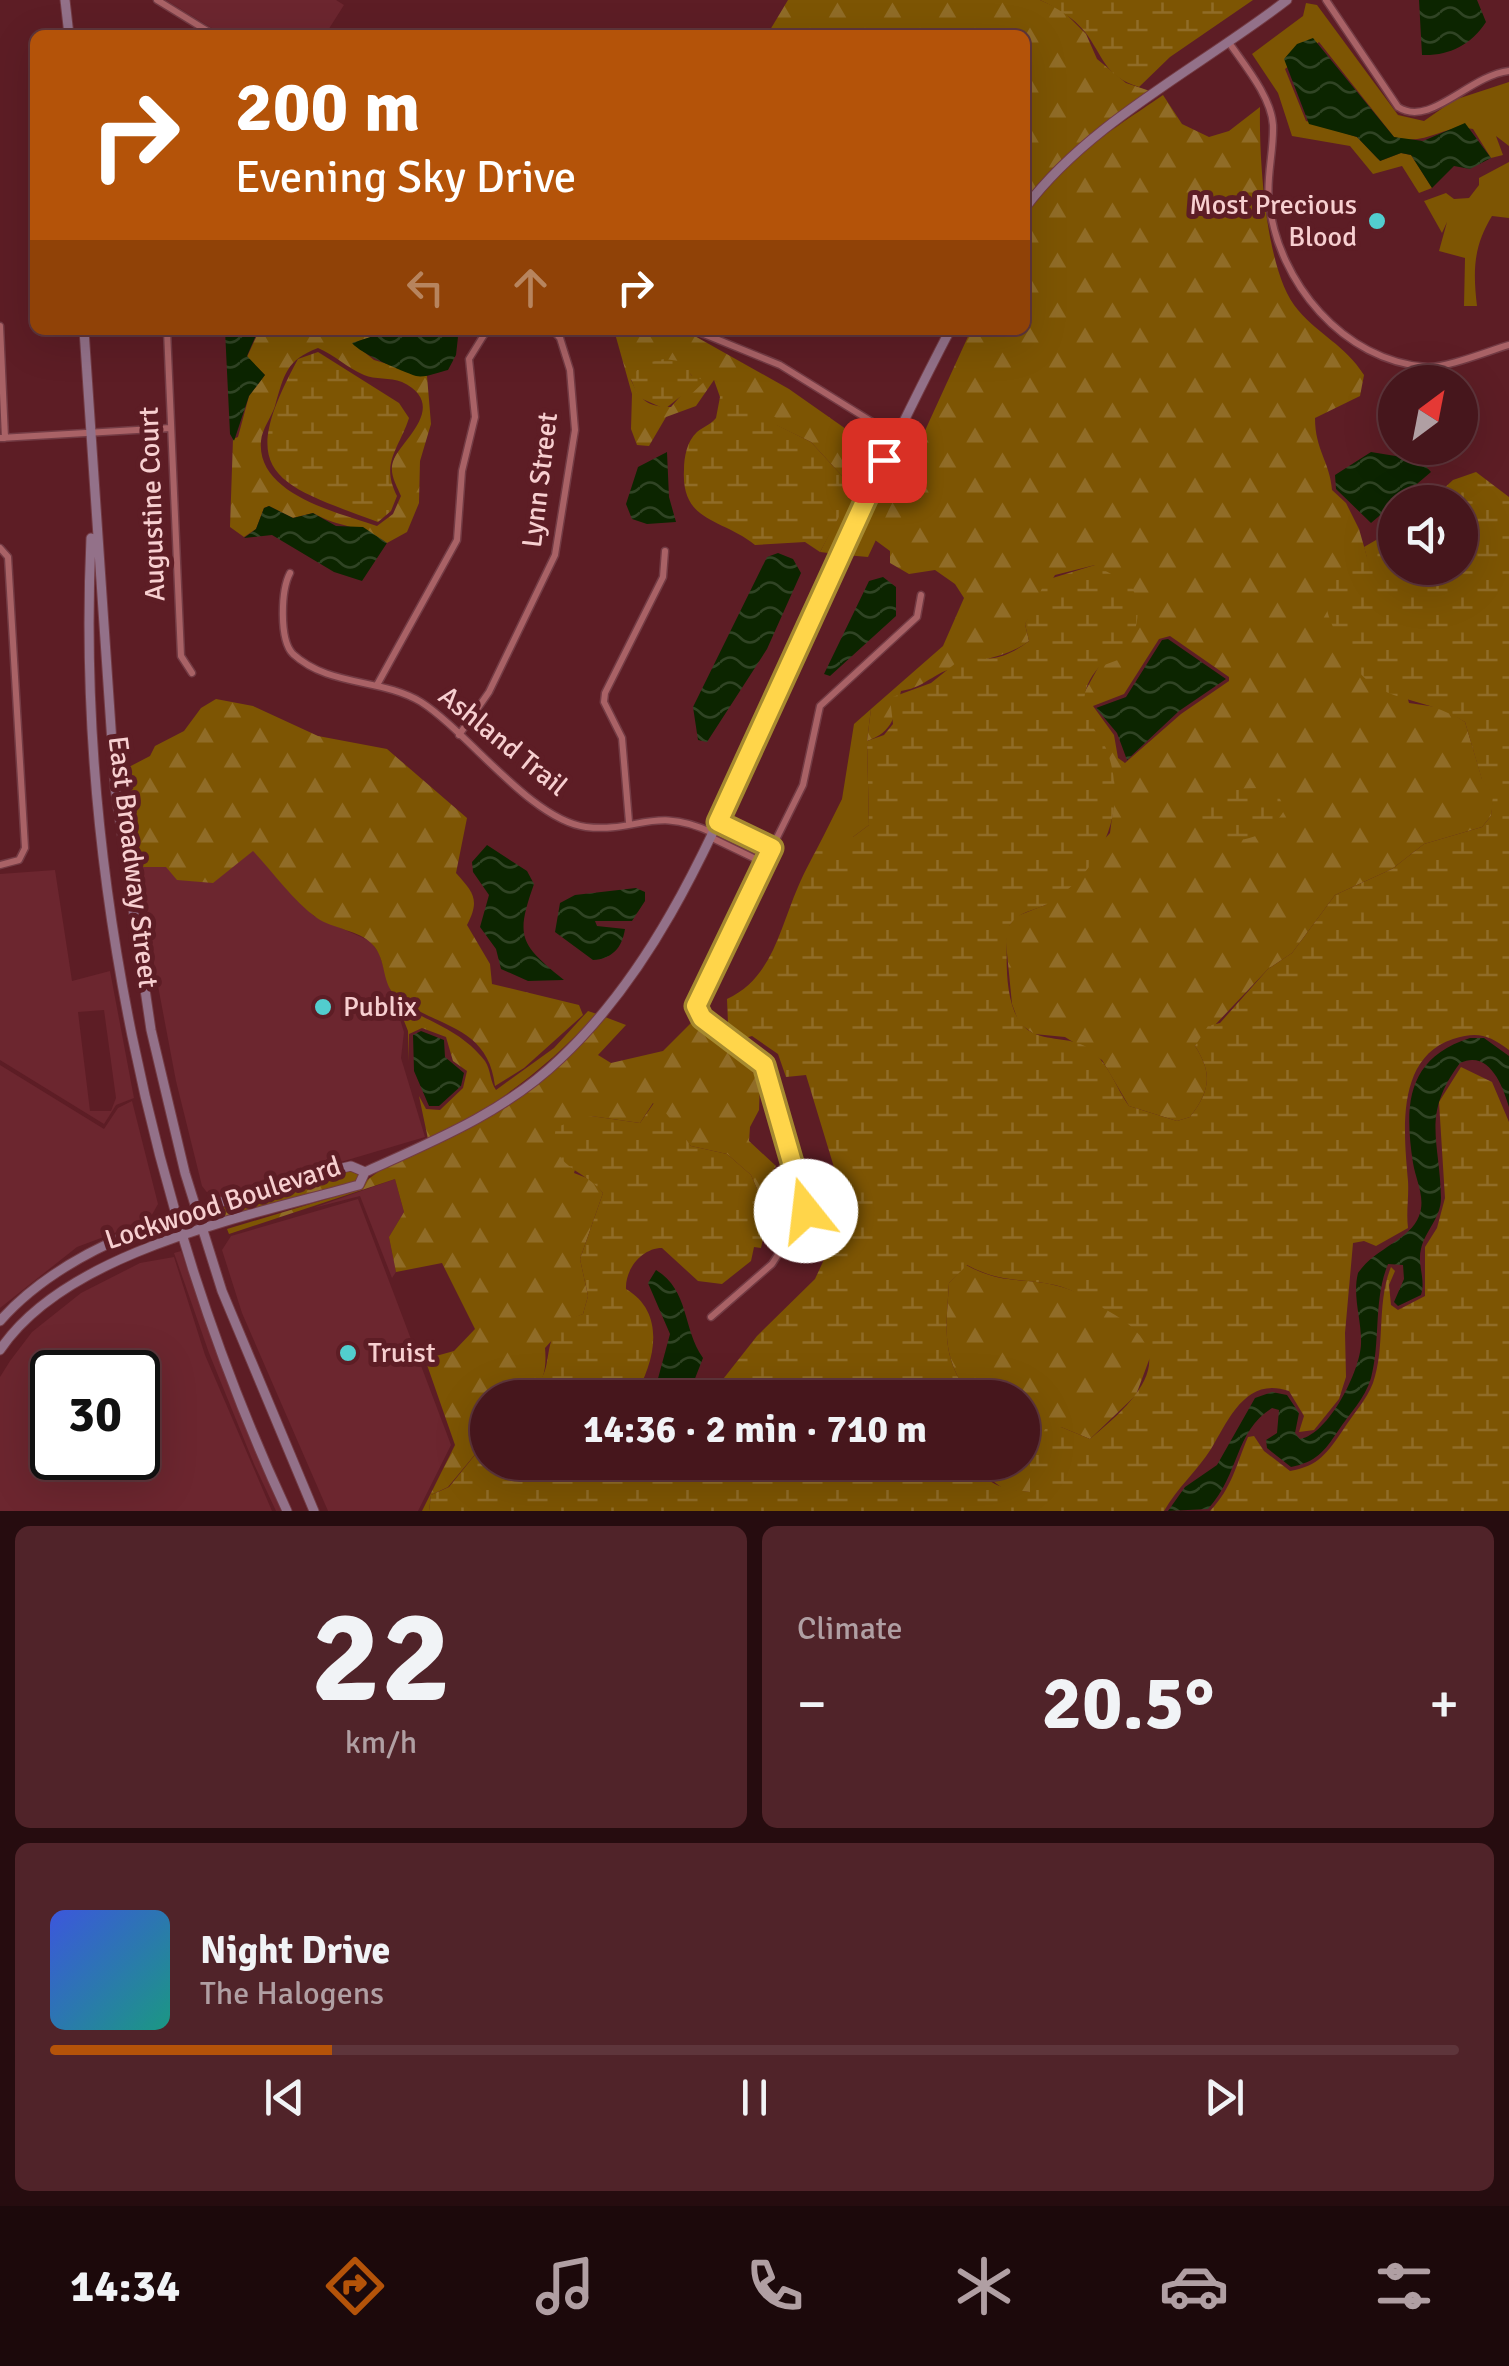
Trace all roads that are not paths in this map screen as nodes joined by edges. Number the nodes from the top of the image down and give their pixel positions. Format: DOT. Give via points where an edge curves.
graph roads {
  1 [pos="65,0"];
  2 [pos="157,0"];
  3 [pos="1287,0"];
  4 [pos="1326,0"];
  5 [pos="68,30"];
  6 [pos="206,30"];
  7 [pos="1230,44"];
  8 [pos="1509,71"];
  9 [pos="1030,201"];
  10 [pos="0,326"];
  11 [pos="84,335"];
  12 [pos="167,335"];
  13 [pos="484,335"];
  14 [pos="557,335"];
  15 [pos="706,335"];
  16 [pos="947,335"];
  17 [pos="1509,346"];
  18 [pos="171,428"];
  19 [pos="88,432"];
  20 [pos="894,436"];
  21 [pos="2,438"];
  22 [pos="93,505"];
  23 [pos="0,548"];
  24 [pos="665,551"];
  25 [pos="290,573"];
  26 [pos="921,595"];
  27 [pos="192,673"];
  28 [pos="377,685"];
  29 [pos="460,735"];
  30 [pos="629,822"];
  31 [pos="718,822"];
  32 [pos="712,835"];
  33 [pos="772,848"];
  34 [pos="764,864"];
  35 [pos="0,865"];
  36 [pos="142,982"];
  37 [pos="125,985"];
  38 [pos="365,1172"];
  39 [pos="196,1212"];
  40 [pos="176,1220"];
  41 [pos="202,1232"];
  42 [pos="181,1239"];
  43 [pos="711,1317"];
  44 [pos="0,1321"];
  45 [pos="1,1345"];
  46 [pos="286,1511"];
  47 [pos="314,1511"];
  1 -- 5 [label="main road"];
  2 -- 6 [label="street"];
  3 -- 7 [label="main road"];
  4 -- 8 [label="street" via="1408,113 1428,112 1478,78"];
  7 -- 9 [label="main road" via="1088,142"];
  7 -- 17 [label="street" via="1273,123 1269,200 1276,239 1293,281 1320,314 1355,342 1398,362 1431,368"];
  10 -- 21 [label="street"];
  11 -- 19 [label="main road, East Broadway Street"];
  12 -- 18 [label="street, Augustine Court"];
  13 -- 28 [label="street" via="469,359 475,417 462,470 457,540"];
  14 -- 29 [label="street, Lynn Street" via="570,370 575,430 554,556 490,692"];
  15 -- 20 [label="street" via="780,365"];
  16 -- 20 [label="main road, Lockwood Boulevard"];
  18 -- 19 [label="street"];
  18 -- 27 [label="street, Augustine Court" via="181,656"];
  19 -- 21 [label="street"];
  19 -- 22 [label="main road, East Broadway Street"];
  20 -- 31 [label="main road, Lockwood Boulevard"];
  22 -- 36 [label="main road, East Broadway Street" via="117,802"];
  22 -- 37 [label="main road, East Broadway Street" via="87,622 94,739"];
  23 -- 35 [label="street" via="8,557 25,848 19,860"];
  24 -- 30 [label="street" via="663,577 605,693 622,738"];
  25 -- 28 [label="street, Ashland Trail" via="284,639 290,652 316,670"];
  26 -- 33 [label="street" via="917,617 820,706 803,785"];
  28 -- 29 [label="street, Ashland Trail" via="418,700"];
  29 -- 30 [label="street, Ashland Trail" via="531,799 564,818 585,827"];
  30 -- 32 [label="street, Ashland Trail" via="681,818"];
  31 -- 32 [label="main road, Lockwood Boulevard"];
  31 -- 33 [label="street"];
  32 -- 34 [label="street, Ashland Trail"];
  32 -- 38 [label="main road, Lockwood Boulevard" via="652,949 610,1007 559,1060 451,1134"];
  33 -- 34 [label="street"];
  34 -- 43 [label="street" via="696,1006 702,1018 764,1065 806,1211 772,1264"];
  36 -- 37 [label="main road"];
  36 -- 39 [label="main road, East Broadway Street"];
  37 -- 40 [label="main road, East Broadway Street"];
  38 -- 39 [label="main road, Lockwood Boulevard" via="338,1169"];
  38 -- 41 [label="main road, Lockwood Boulevard" via="359,1185"];
  39 -- 40 [label="main road, Lockwood Boulevard"];
  39 -- 41 [label="main road, East Broadway Street"];
  40 -- 42 [label="main road, East Broadway Street"];
  40 -- 44 [label="main road, Lockwood Boulevard" via="82,1256"];
  41 -- 42 [label="main road, Lockwood Boulevard"];
  41 -- 47 [label="main road, East Broadway Street"];
  42 -- 45 [label="main road, Lockwood Boulevard" via="121,1257 64,1286"];
  42 -- 46 [label="main road, East Broadway Street"];
}
